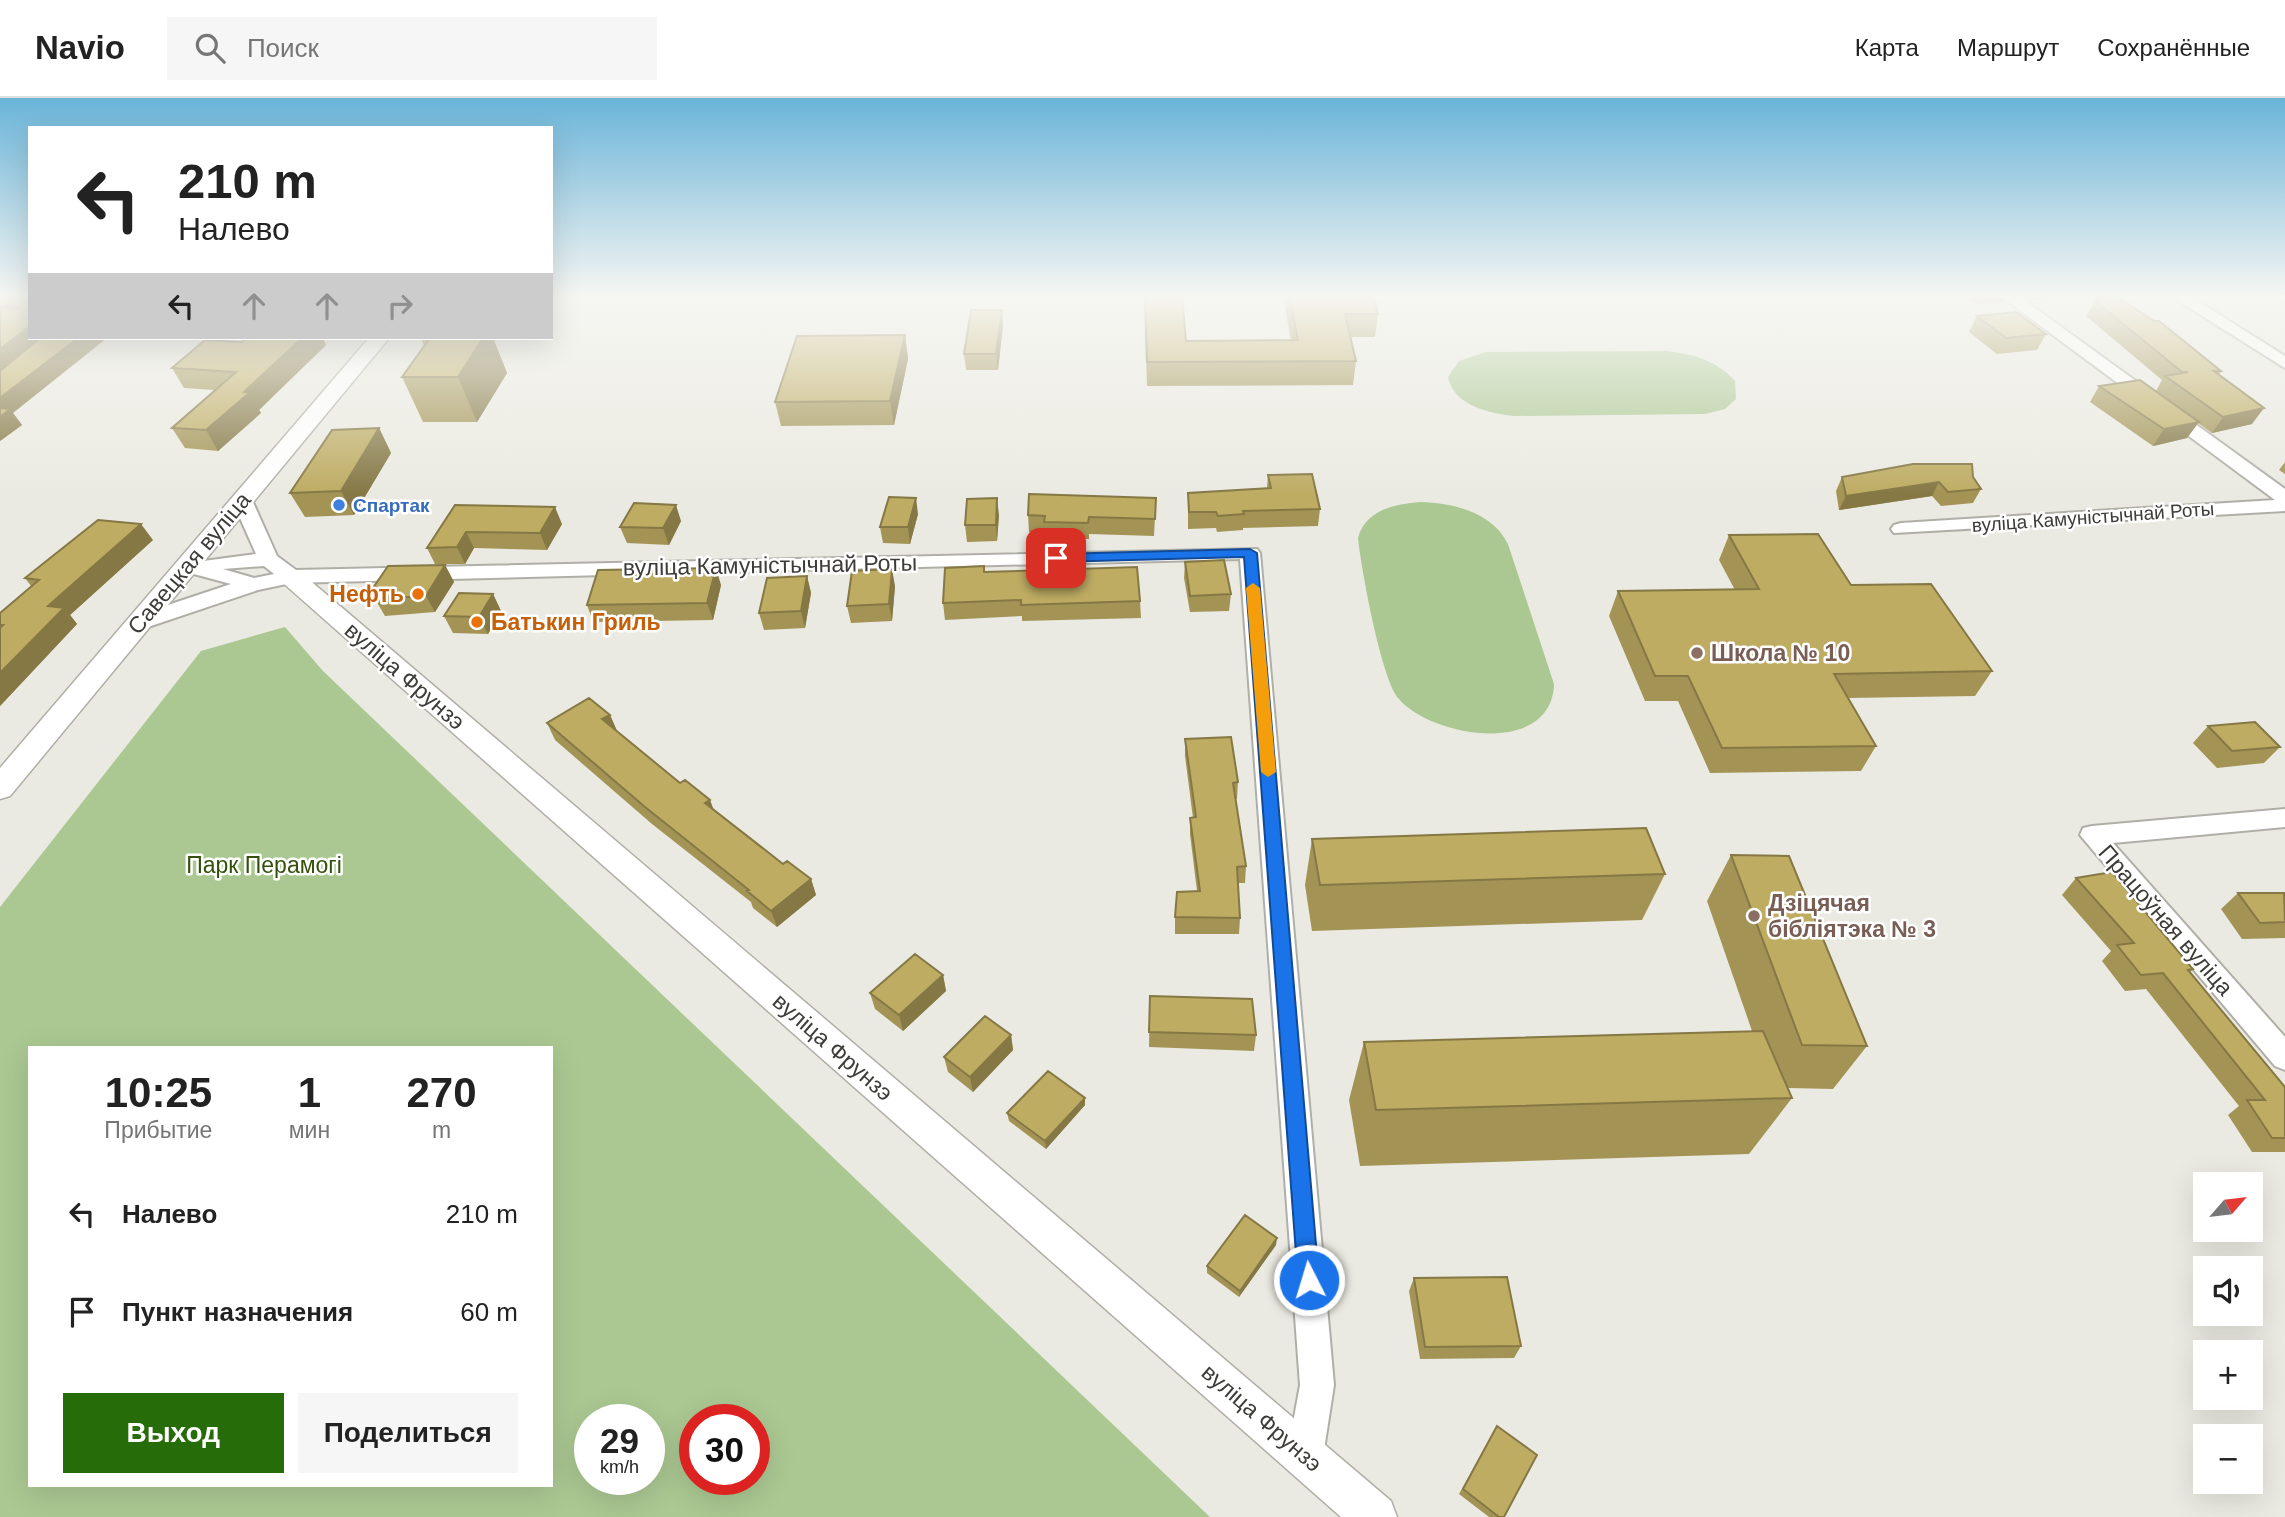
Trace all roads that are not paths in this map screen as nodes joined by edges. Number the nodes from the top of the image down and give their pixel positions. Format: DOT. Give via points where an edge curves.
graph roads {
  1 [pos="359,361"];
  2 [pos="2098,361"];
  3 [pos="2285,498"];
  4 [pos="242,500"];
  5 [pos="2285,505"];
  6 [pos="1901,529"];
  7 [pos="186,566"];
  8 [pos="279,568"];
  9 [pos="254,584"];
  10 [pos="140,621"];
  11 [pos="0,788"];
  12 [pos="2285,818"];
  13 [pos="2285,1056"];
  14 [pos="1305,1456"];
  15 [pos="1376,1517"];
  1 -- 4 [label="street, Савецкая вуліца"];
  2 -- 3 [label="street"];
  4 -- 7 [label="street, Савецкая вуліца"];
  4 -- 8 [label="street, вуліца Фрунзэ"];
  5 -- 6 [label="street, вуліца Камуністычнай Роты"];
  7 -- 8 [label="street"];
  7 -- 9 [label="street"];
  7 -- 10 [label="street, Савецкая вуліца"];
  8 -- 9 [label="street"];
  8 -- 14 [label="street, вуліца Фрунзэ"];
  8 -- 14 [label="street, вуліца Камуністычнай Роты" via="1250,553 1317,1385"];
  9 -- 10 [label="street"];
  10 -- 11 [label="street, Савецкая вуліца"];
  12 -- 13 [label="street, Працоўная вуліца" via="2092,835"];
  14 -- 15 [label="street, вуліца Фрунзэ"];
}
